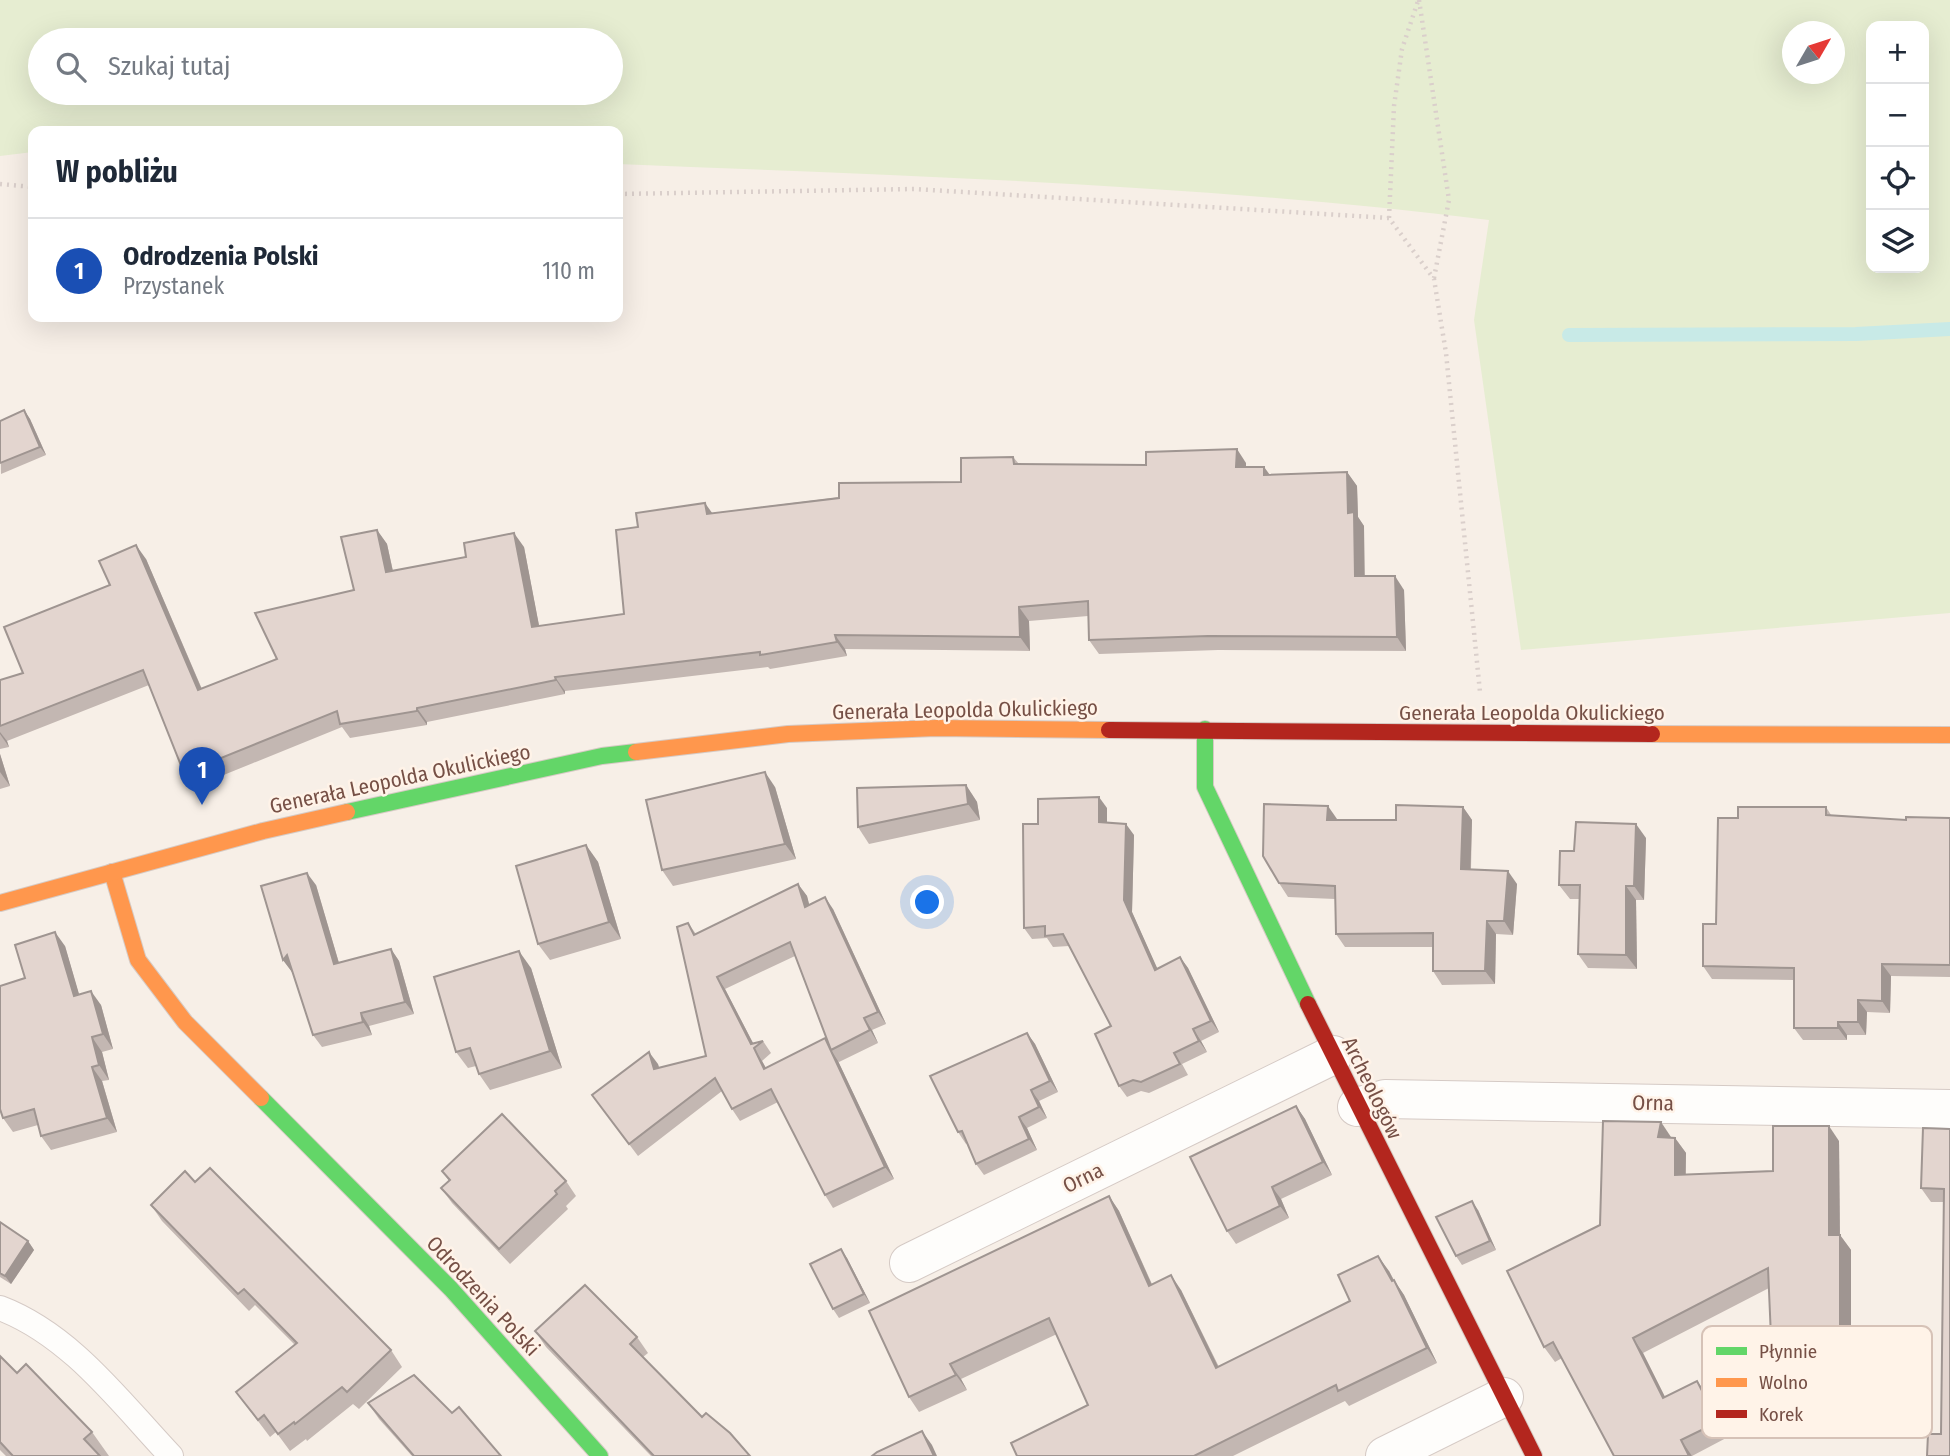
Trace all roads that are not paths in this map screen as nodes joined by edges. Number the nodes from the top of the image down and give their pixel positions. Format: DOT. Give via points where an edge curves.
graph roads {
  1 [pos="1205,729"];
  2 [pos="1950,735"];
  3 [pos="112,872"];
  4 [pos="0,903"];
  5 [pos="1333,1055"];
  6 [pos="1357,1107"];
  7 [pos="1950,1109"];
  8 [pos="909,1264"];
  9 [pos="0,1308"];
  10 [pos="1504,1397"];
  11 [pos="171,1456"];
  12 [pos="600,1456"];
  13 [pos="1384,1456"];
  14 [pos="1534,1456"];
  1 -- 2 [label="street, Generała Leopolda Okulickiego"];
  1 -- 3 [label="street, Generała Leopolda Okulickiego" via="936,728 701,742 538,770 263,831"];
  1 -- 5 [label="street, Archeologów" via="1205,786"];
  3 -- 4 [label="street, Generała Leopolda Okulickiego"];
  3 -- 12 [label="street, Odrodzenia Polski" via="138,960 185,1022 451,1289"];
  5 -- 6 [label="street, Archeologów"];
  5 -- 8 [label="street, Orna"];
  6 -- 7 [label="street, Orna" via="1385,1098"];
  6 -- 10 [label="street, Archeologów"];
  9 -- 11 [label="lane" via="38,1327 80,1360"];
  10 -- 13 [label="street"];
  10 -- 14 [label="street, Archeologów"];
}
